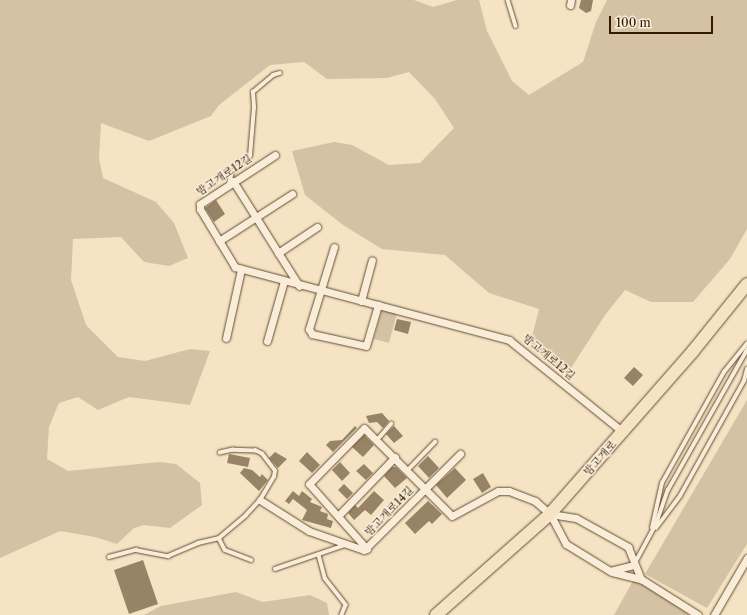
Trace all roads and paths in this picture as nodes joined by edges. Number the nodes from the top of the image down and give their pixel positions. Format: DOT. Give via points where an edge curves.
graph roads {
  1 [pos="508,0"];
  2 [pos="516,26"];
  3 [pos="280,73"];
  4 [pos="275,155"];
  5 [pos="231,182"];
  6 [pos="292,194"];
  7 [pos="256,217"];
  8 [pos="318,227"];
  9 [pos="219,241"];
  10 [pos="334,247"];
  11 [pos="278,253"];
  12 [pos="372,260"];
  13 [pos="241,269"];
  14 [pos="284,281"];
  15 [pos="747,284"];
  16 [pos="299,286"];
  17 [pos="321,291"];
  18 [pos="361,301"];
  19 [pos="378,305"];
  20 [pos="226,338"];
  21 [pos="267,341"];
  22 [pos="747,344"];
  23 [pos="747,350"];
  24 [pos="747,369"];
  25 [pos="391,424"];
  26 [pos="623,432"];
  27 [pos="378,439"];
  28 [pos="435,442"];
  29 [pos="220,453"];
  30 [pos="460,454"];
  31 [pos="395,457"];
  32 [pos="408,470"];
  33 [pos="427,488"];
  34 [pos="260,500"];
  35 [pos="550,514"];
  36 [pos="338,516"];
  37 [pos="651,535"];
  38 [pos="219,538"];
  39 [pos="346,545"];
  40 [pos="366,549"];
  41 [pos="319,555"];
  42 [pos="109,556"];
  43 [pos="747,558"];
  44 [pos="251,560"];
  45 [pos="634,565"];
  46 [pos="275,569"];
  47 [pos="610,571"];
  48 [pos="641,579"];
  49 [pos="342,615"];
  50 [pos="436,615"];
  51 [pos="698,615"];
  52 [pos="714,615"];
  1 -- 2 [label="lane"];
  3 -- 5 [label="lane" via="273,75 253,92 250,156 232,172"];
  4 -- 5 [label="street, 밤고개로12길"];
  5 -- 7 [label="street"];
  5 -- 9 [label="street, 밤고개로12길" via="199,206"];
  6 -- 7 [label="street"];
  7 -- 9 [label="street"];
  7 -- 11 [label="street"];
  8 -- 11 [label="street"];
  9 -- 13 [label="street, 밤고개로12길" via="235,267"];
  10 -- 17 [label="street"];
  11 -- 16 [label="street"];
  12 -- 18 [label="street"];
  13 -- 14 [label="street, 밤고개로12길"];
  13 -- 20 [label="street"];
  14 -- 16 [label="street, 밤고개로12길"];
  14 -- 21 [label="street"];
  15 -- 26 [label="main road, 밤고개로"];
  16 -- 17 [label="street, 밤고개로12길"];
  17 -- 18 [label="street, 밤고개로12길"];
  17 -- 19 [label="street" via="309,329 312,334 366,346"];
  18 -- 19 [label="street, 밤고개로12길"];
  19 -- 26 [label="street, 밤고개로12길" via="509,340"];
  22 -- 37 [label="lane" via="724,372 662,483"];
  23 -- 37 [label="lane" via="668,490"];
  24 -- 37 [label="lane" via="744,381 680,496"];
  25 -- 27 [label="lane"];
  26 -- 35 [label="main road, 밤고개로"];
  27 -- 31 [label="street, 밤고개로14길"];
  27 -- 36 [label="street, 밤고개로14길" via="366,428 361,429 309,484"];
  28 -- 32 [label="lane, 밤고개로14길"];
  29 -- 34 [label="lane" via="233,450 262,454 275,474"];
  30 -- 33 [label="street, 밤고개로14길"];
  31 -- 32 [label="street, 밤고개로14길"];
  31 -- 36 [label="street"];
  32 -- 33 [label="street, 밤고개로14길"];
  33 -- 35 [label="street, 밤고개로14길" via="452,516 503,490 532,499"];
  33 -- 40 [label="street, 밤고개로14길"];
  34 -- 38 [label="lane"];
  34 -- 39 [label="street, 밤고개로14길" via="308,531"];
  35 -- 45 [label="street" via="576,518 628,548"];
  35 -- 47 [label="street" via="566,544"];
  35 -- 50 [label="main road, 밤고개로"];
  36 -- 40 [label="street"];
  37 -- 45 [label="lane"];
  38 -- 42 [label="lane" via="198,542 162,557 136,550"];
  38 -- 44 [label="lane" via="225,550"];
  39 -- 40 [label="street, 밤고개로14길" via="362,551"];
  39 -- 41 [label="lane"];
  41 -- 46 [label="lane"];
  41 -- 49 [label="lane" via="325,578 346,605"];
  43 -- 52 [label="street"];
  45 -- 47 [label="street"];
  45 -- 48 [label="street"];
  47 -- 48 [label="street"];
  48 -- 51 [label="street"];
}
